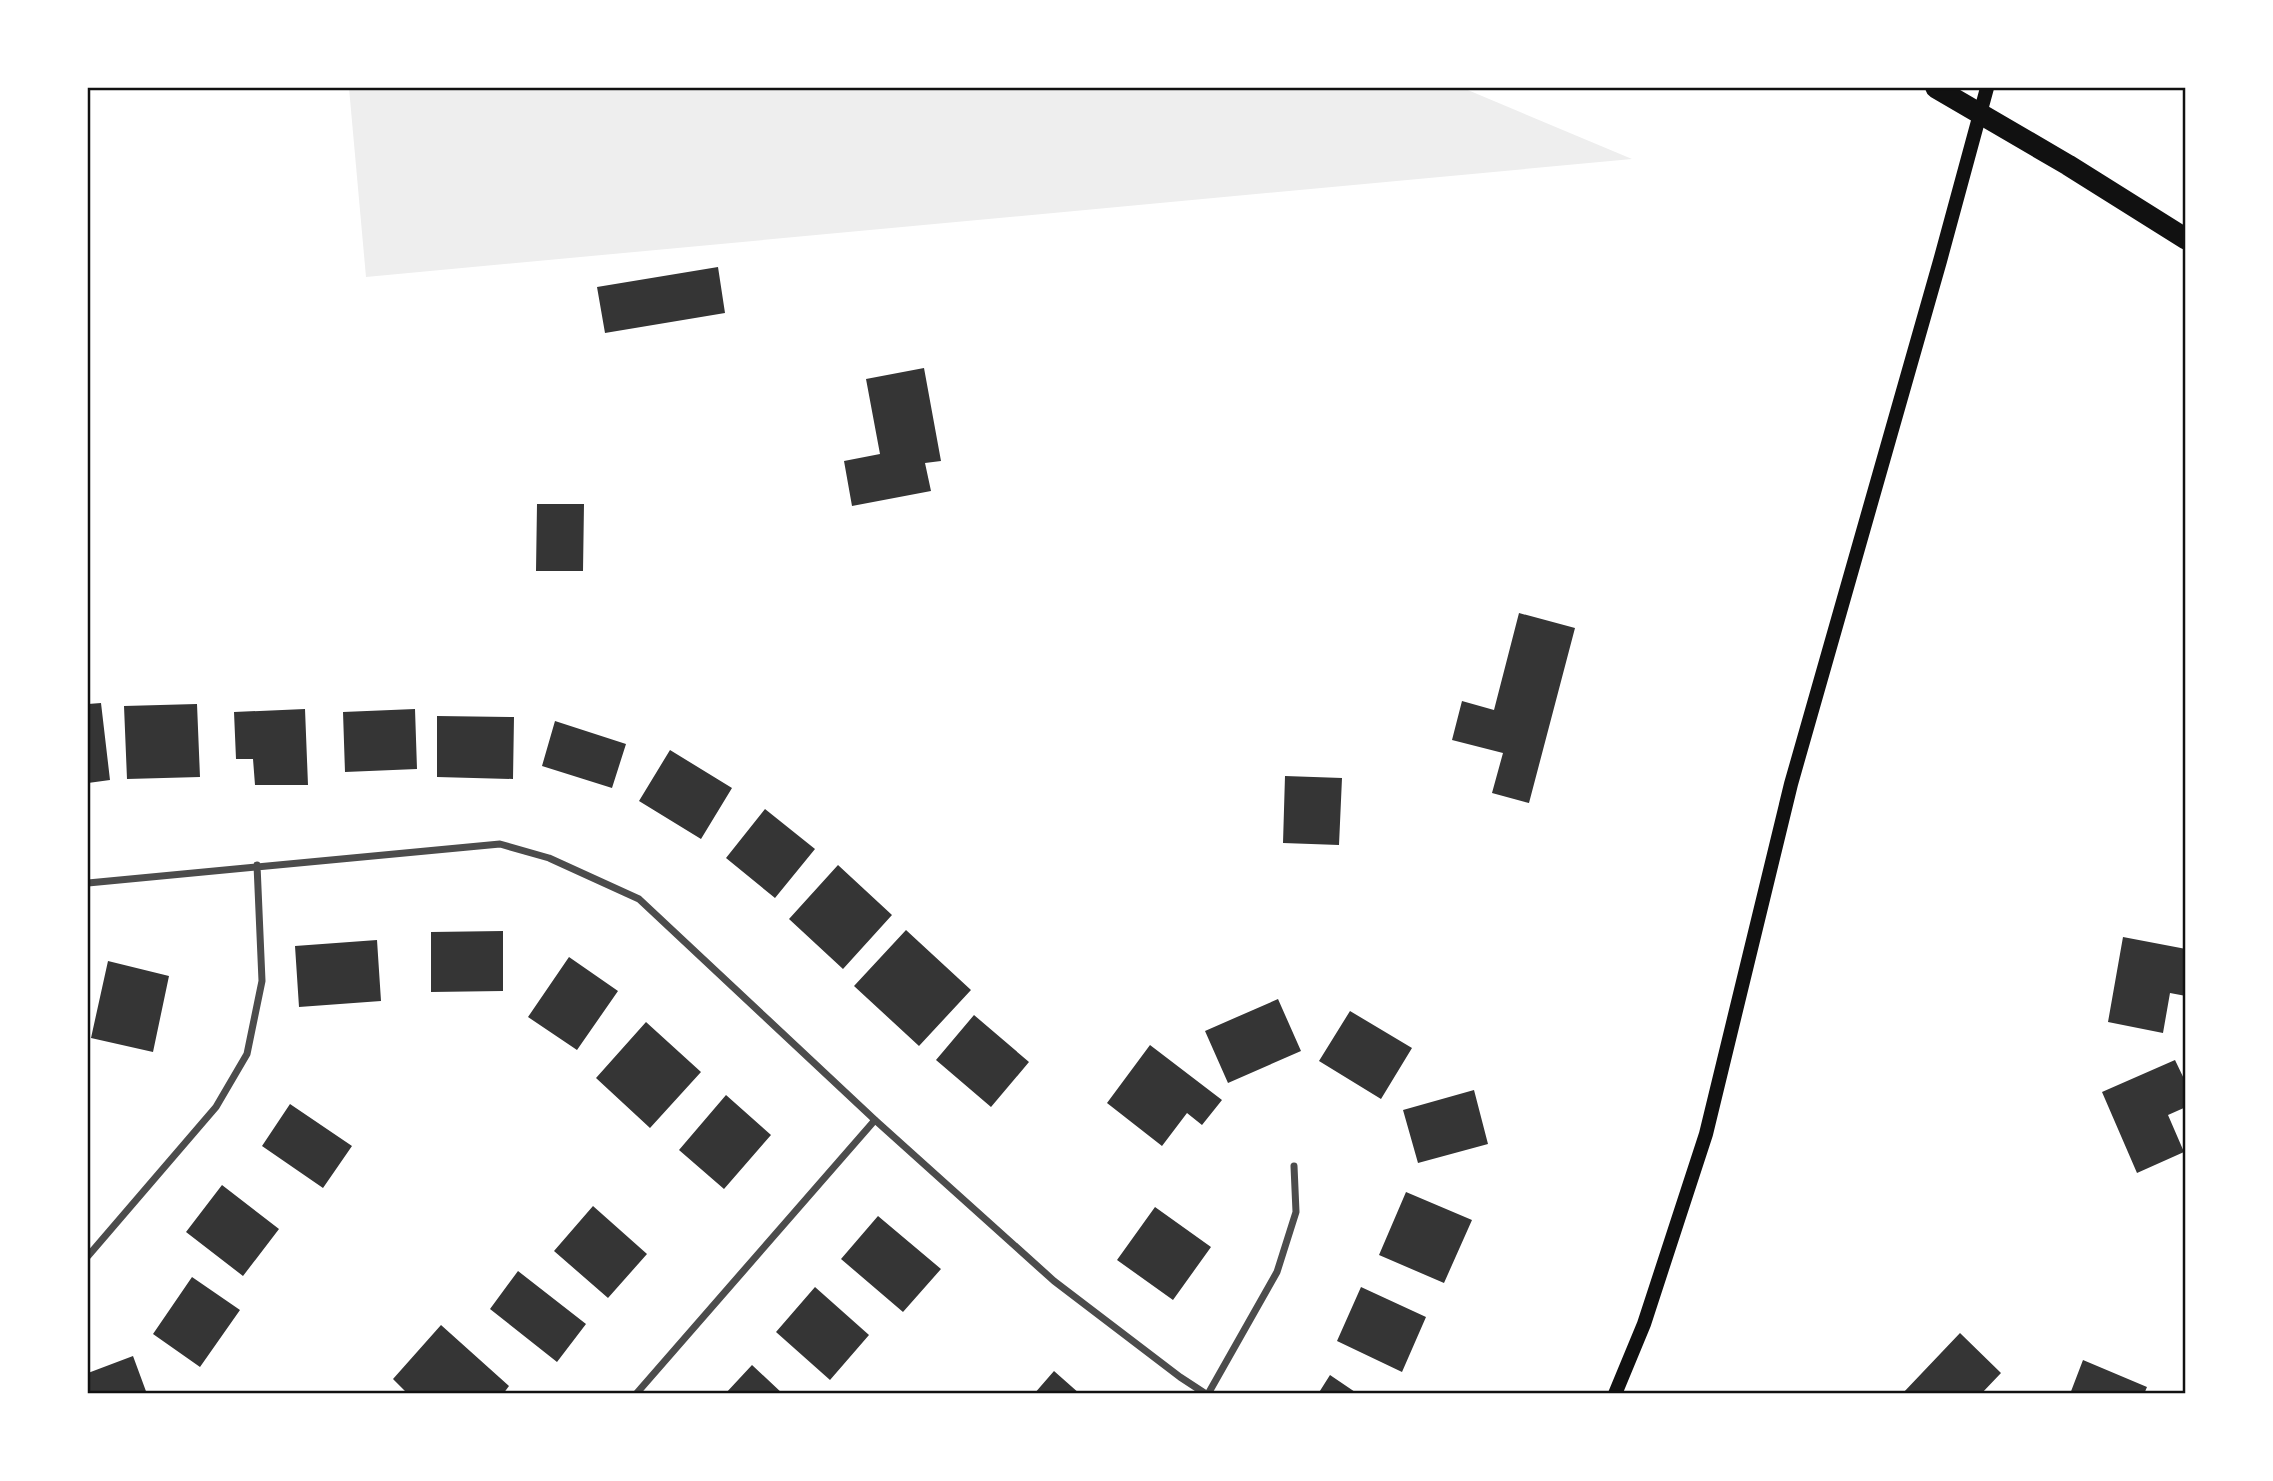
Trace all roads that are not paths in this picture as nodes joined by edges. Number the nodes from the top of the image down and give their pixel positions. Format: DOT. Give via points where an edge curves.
graph roads {
  1 [pos="1936,88"];
  2 [pos="1987,88"];
  3 [pos="2186,239"];
  4 [pos="257,865"];
  5 [pos="88,883"];
  6 [pos="875,1120"];
  7 [pos="1294,1166"];
  8 [pos="88,1256"];
  9 [pos="636,1394"];
  10 [pos="1207,1394"];
  11 [pos="1615,1394"];
  1 -- 3 [label="highway"];
  2 -- 11 [label="main road" via="1791,784 1706,1134 1644,1324"];
  4 -- 5 [label="street"];
  4 -- 6 [label="street" via="500,844 549,858 639,899"];
  4 -- 8 [label="street" via="262,981 247,1054 216,1107"];
  6 -- 9 [label="street"];
  6 -- 10 [label="street" via="1054,1281"];
  7 -- 10 [label="street" via="1296,1212 1277,1272"];
}
